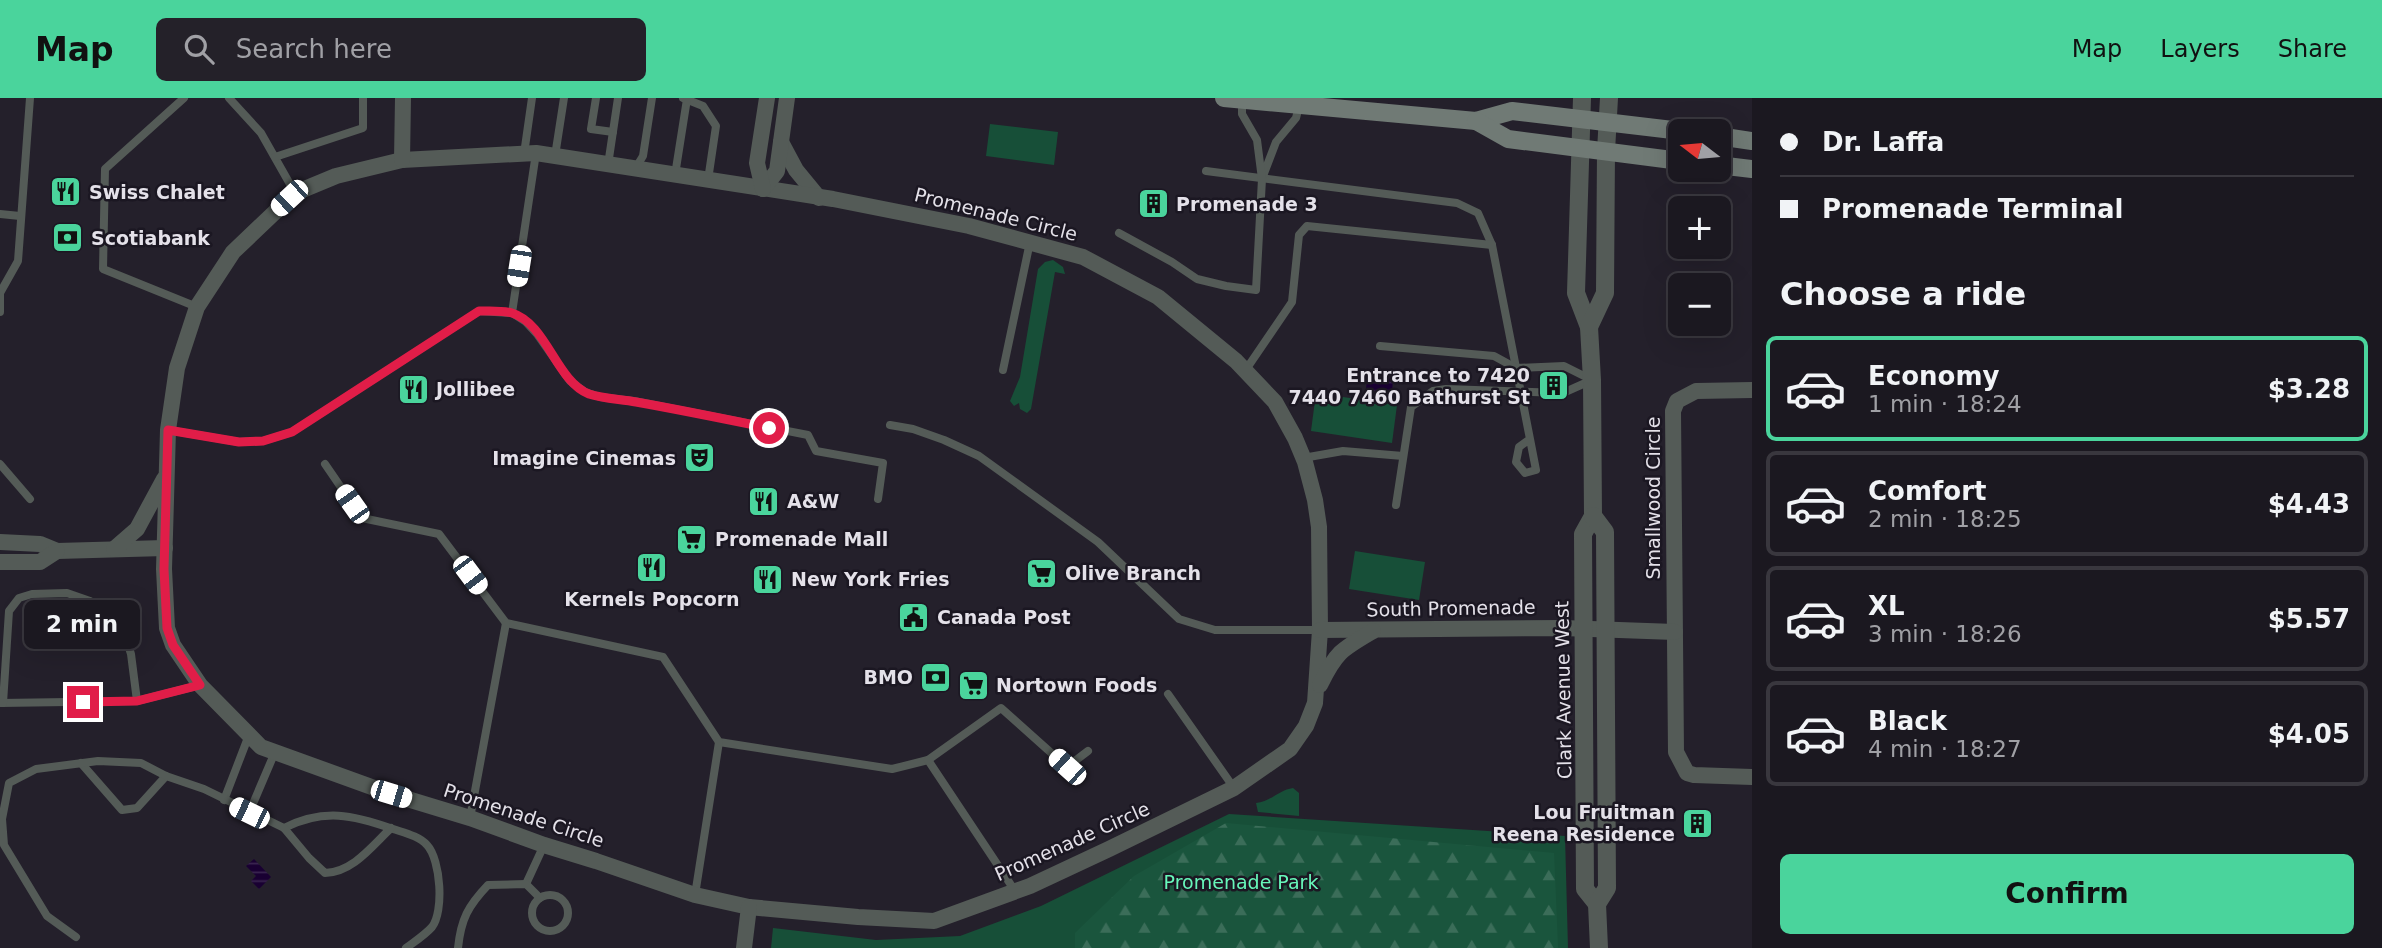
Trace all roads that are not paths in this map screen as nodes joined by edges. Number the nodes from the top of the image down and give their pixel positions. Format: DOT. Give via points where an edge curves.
graph roads {
  1 [pos="30,98"];
  2 [pos="184,98"];
  3 [pos="229,98"];
  4 [pos="363,98"];
  5 [pos="403,98"];
  6 [pos="531,98"];
  7 [pos="564,98"];
  8 [pos="596,98"];
  9 [pos="618,98"];
  10 [pos="652,98"];
  11 [pos="685,98"];
  12 [pos="767,98"];
  13 [pos="788,98"];
  14 [pos="1224,98"];
  15 [pos="1582,98"];
  16 [pos="1609,98"];
  17 [pos="1242,100"];
  18 [pos="1299,106"];
  19 [pos="1581,118"];
  20 [pos="1476,121"];
  21 [pos="1608,122"];
  22 [pos="1668,129"];
  23 [pos="613,132"];
  24 [pos="1731,138"];
  25 [pos="1752,141"];
  26 [pos="781,142"];
  27 [pos="1579,148"];
  28 [pos="1606,151"];
  29 [pos="530,153"];
  30 [pos="555,156"];
  31 [pos="275,157"];
  32 [pos="1668,159"];
  33 [pos="402,160"];
  34 [pos="608,164"];
  35 [pos="1731,167"];
  36 [pos="635,169"];
  37 [pos="1752,169"];
  38 [pos="1206,171"];
  39 [pos="675,174"];
  40 [pos="1262,179"];
  41 [pos="708,180"];
  42 [pos="763,189"];
  43 [pos="295,193"];
  44 [pos="819,198"];
  45 [pos="0,215"];
  46 [pos="20,216"];
  47 [pos="1119,233"];
  48 [pos="1030,242"];
  49 [pos="1492,245"];
  50 [pos="197,307"];
  51 [pos="0,312"];
  52 [pos="512,313"];
  53 [pos="1589,327"];
  54 [pos="1380,346"];
  55 [pos="1516,368"];
  56 [pos="1003,370"];
  57 [pos="1245,371"];
  58 [pos="1592,380"];
  59 [pos="1752,390"];
  60 [pos="1521,393"];
  61 [pos="890,425"];
  62 [pos="168,430"];
  63 [pos="1530,439"];
  64 [pos="1403,457"];
  65 [pos="1303,458"];
  66 [pos="0,464"];
  67 [pos="326,464"];
  68 [pos="166,476"];
  69 [pos="30,499"];
  70 [pos="878,499"];
  71 [pos="1396,505"];
  72 [pos="1593,516"];
  73 [pos="0,542"];
  74 [pos="165,548"];
  75 [pos="114,549"];
  76 [pos="57,551"];
  77 [pos="0,562"];
  78 [pos="506,623"];
  79 [pos="1583,629"];
  80 [pos="1604,629"];
  81 [pos="1320,630"];
  82 [pos="1374,630"];
  83 [pos="1675,632"];
  84 [pos="200,685"];
  85 [pos="1168,694"];
  86 [pos="1316,694"];
  87 [pos="137,701"];
  88 [pos="1,703"];
  89 [pos="249,735"];
  90 [pos="719,742"];
  91 [pos="1088,751"];
  92 [pos="275,752"];
  93 [pos="928,760"];
  94 [pos="81,763"];
  95 [pos="166,776"];
  96 [pos="1752,777"];
  97 [pos="1234,788"];
  98 [pos="224,800"];
  99 [pos="249,813"];
  100 [pos="471,818"];
  101 [pos="284,828"];
  102 [pos="391,828"];
  103 [pos="544,845"];
  104 [pos="526,884"];
  105 [pos="1015,891"];
  106 [pos="695,895"];
  107 [pos="540,898"];
  108 [pos="1597,904"];
  109 [pos="749,907"];
  110 [pos="76,937"];
  111 [pos="406,948"];
  112 [pos="457,948"];
  113 [pos="744,948"];
  114 [pos="1599,948"];
  1 -- 46 [label="lane"];
  2 -- 50 [label="lane" via="105,169 103,269"];
  3 -- 31 [label="lane" via="261,133"];
  4 -- 31 [label="lane" via="363,128"];
  5 -- 33 [label="street"];
  6 -- 29 [label="lane"];
  7 -- 30 [label="lane"];
  8 -- 23 [label="lane" via="591,129"];
  9 -- 23 [label="lane"];
  10 -- 36 [label="lane" via="642,156"];
  11 -- 39 [label="lane"];
  11 -- 41 [label="lane" via="703,106 716,126"];
  12 -- 42 [label="street" via="757,163"];
  13 -- 26 [label="street"];
  14 -- 17 [label="main road"];
  15 -- 19 [label="street, Clark Avenue West"];
  16 -- 21 [label="street, Clark Avenue West"];
  17 -- 18 [label="main road"];
  17 -- 40 [label="lane" via="1242,114 1257,140"];
  18 -- 20 [label="main road"];
  18 -- 40 [label="lane" via="1296,118 1276,142"];
  19 -- 20 [label="main road" via="1513,111"];
  19 -- 21 [label="main road"];
  19 -- 27 [label="street, Clark Avenue West"];
  20 -- 27 [label="main road" via="1507,139"];
  21 -- 22 [label="main road"];
  21 -- 28 [label="street, Clark Avenue West"];
  23 -- 34 [label="lane"];
  24 -- 25 [label="main road"];
  26 -- 42 [label="street" via="777,171"];
  26 -- 44 [label="street"];
  27 -- 28 [label="main road"];
  27 -- 53 [label="street, Clark Avenue West" via="1576,293"];
  28 -- 32 [label="main road"];
  28 -- 53 [label="street, Clark Avenue West" via="1605,293"];
  29 -- 30 [label="street, Promenade Circle"];
  29 -- 33 [label="street, Promenade Circle"];
  29 -- 52 [label="lane"];
  30 -- 34 [label="street, Promenade Circle"];
  31 -- 43 [label="lane"];
  33 -- 43 [label="street, Promenade Circle" via="336,176"];
  34 -- 36 [label="street, Promenade Circle"];
  35 -- 37 [label="main road"];
  36 -- 39 [label="street, Promenade Circle"];
  38 -- 40 [label="lane"];
  39 -- 41 [label="street, Promenade Circle"];
  40 -- 47 [label="lane" via="1256,290 1197,279"];
  40 -- 49 [label="lane" via="1457,203 1478,213"];
  41 -- 42 [label="street, Promenade Circle"];
  42 -- 44 [label="street, Promenade Circle"];
  43 -- 50 [label="street, Promenade Circle" via="233,252"];
  44 -- 48 [label="street, Promenade Circle"];
  45 -- 46 [label="lane"];
  46 -- 51 [label="lane" via="18,261 1,293"];
  48 -- 56 [label="lane"];
  48 -- 57 [label="street, Promenade Circle" via="1083,257 1158,297"];
  49 -- 55 [label="lane"];
  49 -- 57 [label="lane" via="1307,226 1299,235 1292,302"];
  50 -- 62 [label="street, Promenade Circle" via="177,368"];
  52 -- 62 [label="lane" via="479,311 292,432 239,442"];
  52 -- 70 [label="lane" via="537,334 570,381 585,393 807,435 816,451 883,463"];
  53 -- 58 [label="street, Clark Avenue West"];
  54 -- 55 [label="lane" via="1494,356"];
  55 -- 58 [label="lane" via="1564,366"];
  55 -- 60 [label="lane"];
  57 -- 65 [label="street, Promenade Circle" via="1275,402"];
  58 -- 60 [label="lane" via="1563,393"];
  58 -- 72 [label="street, Clark Avenue West"];
  59 -- 83 [label="street, Smallwood Circle" via="1696,391 1674,406"];
  60 -- 63 [label="lane"];
  60 -- 64 [label="lane" via="1433,391 1411,407"];
  61 -- 81 [label="lane" via="913,429 978,456 1098,542 1180,619 1215,630"];
  62 -- 68 [label="street, Promenade Circle"];
  64 -- 65 [label="lane" via="1343,451"];
  64 -- 71 [label="lane"];
  65 -- 81 [label="street, Promenade Circle" via="1319,527"];
  66 -- 69 [label="lane"];
  67 -- 78 [label="lane" via="362,518 439,534"];
  68 -- 74 [label="street, Promenade Circle"];
  68 -- 75 [label="street" via="137,529"];
  72 -- 79 [label="street, Clark Avenue West" via="1583,534"];
  72 -- 80 [label="street, Clark Avenue West" via="1605,532"];
  73 -- 76 [label="street" via="40,544"];
  74 -- 75 [label="street"];
  74 -- 84 [label="street, Promenade Circle" via="167,628"];
  75 -- 76 [label="street"];
  76 -- 77 [label="street" via="40,562"];
  78 -- 90 [label="lane" via="663,657"];
  78 -- 100 [label="lane"];
  79 -- 80 [label="street, South Promenade"];
  79 -- 82 [label="street, South Promenade"];
  79 -- 108 [label="street, Clark Avenue West" via="1585,889"];
  80 -- 83 [label="street"];
  80 -- 108 [label="street, Clark Avenue West" via="1607,888"];
  81 -- 82 [label="street, South Promenade"];
  81 -- 86 [label="street, Promenade Circle"];
  82 -- 86 [label="street, Promenade Circle" via="1333,659"];
  83 -- 96 [label="street, Smallwood Circle" via="1679,761 1694,775"];
  84 -- 87 [label="lane"];
  84 -- 89 [label="street, Promenade Circle"];
  85 -- 97 [label="lane"];
  86 -- 97 [label="street, Promenade Circle" via="1306,726 1290,749"];
  87 -- 88 [label="lane"];
  87 -- 88 [label="lane" via="123,630 90,601 67,593 19,598 9,611"];
  89 -- 92 [label="street, Promenade Circle"];
  89 -- 98 [label="lane"];
  90 -- 93 [label="lane" via="892,769"];
  90 -- 106 [label="lane"];
  91 -- 93 [label="lane" via="1067,767 1001,708"];
  92 -- 99 [label="lane"];
  92 -- 100 [label="street, Promenade Circle"];
  93 -- 105 [label="lane"];
  94 -- 95 [label="lane" via="141,763"];
  94 -- 95 [label="lane" via="122,810 137,808"];
  94 -- 110 [label="lane" via="36,769 9,783 2,819 4,845 47,916"];
  95 -- 98 [label="lane"];
  97 -- 105 [label="street, Promenade Circle"];
  98 -- 99 [label="lane"];
  99 -- 101 [label="lane"];
  100 -- 103 [label="street, Promenade Circle"];
  101 -- 102 [label="lane" via="303,819 327,816 358,817"];
  101 -- 102 [label="lane" via="325,873 348,867"];
  102 -- 111 [label="lane" via="422,840 434,854 439,873 433,926"];
  103 -- 104 [label="lane"];
  103 -- 106 [label="street, Promenade Circle"];
  104 -- 107 [label="lane"];
  104 -- 112 [label="lane" via="488,886 471,902"];
  105 -- 109 [label="street, Promenade Circle" via="934,921"];
  106 -- 109 [label="street, Promenade Circle"];
  107 -- 107 [label="lane" via="533,913 536,924 545,930 562,926 568,916 566,904 557,896"];
  108 -- 114 [label="street, Clark Avenue West"];
  109 -- 113 [label="street"];
}
